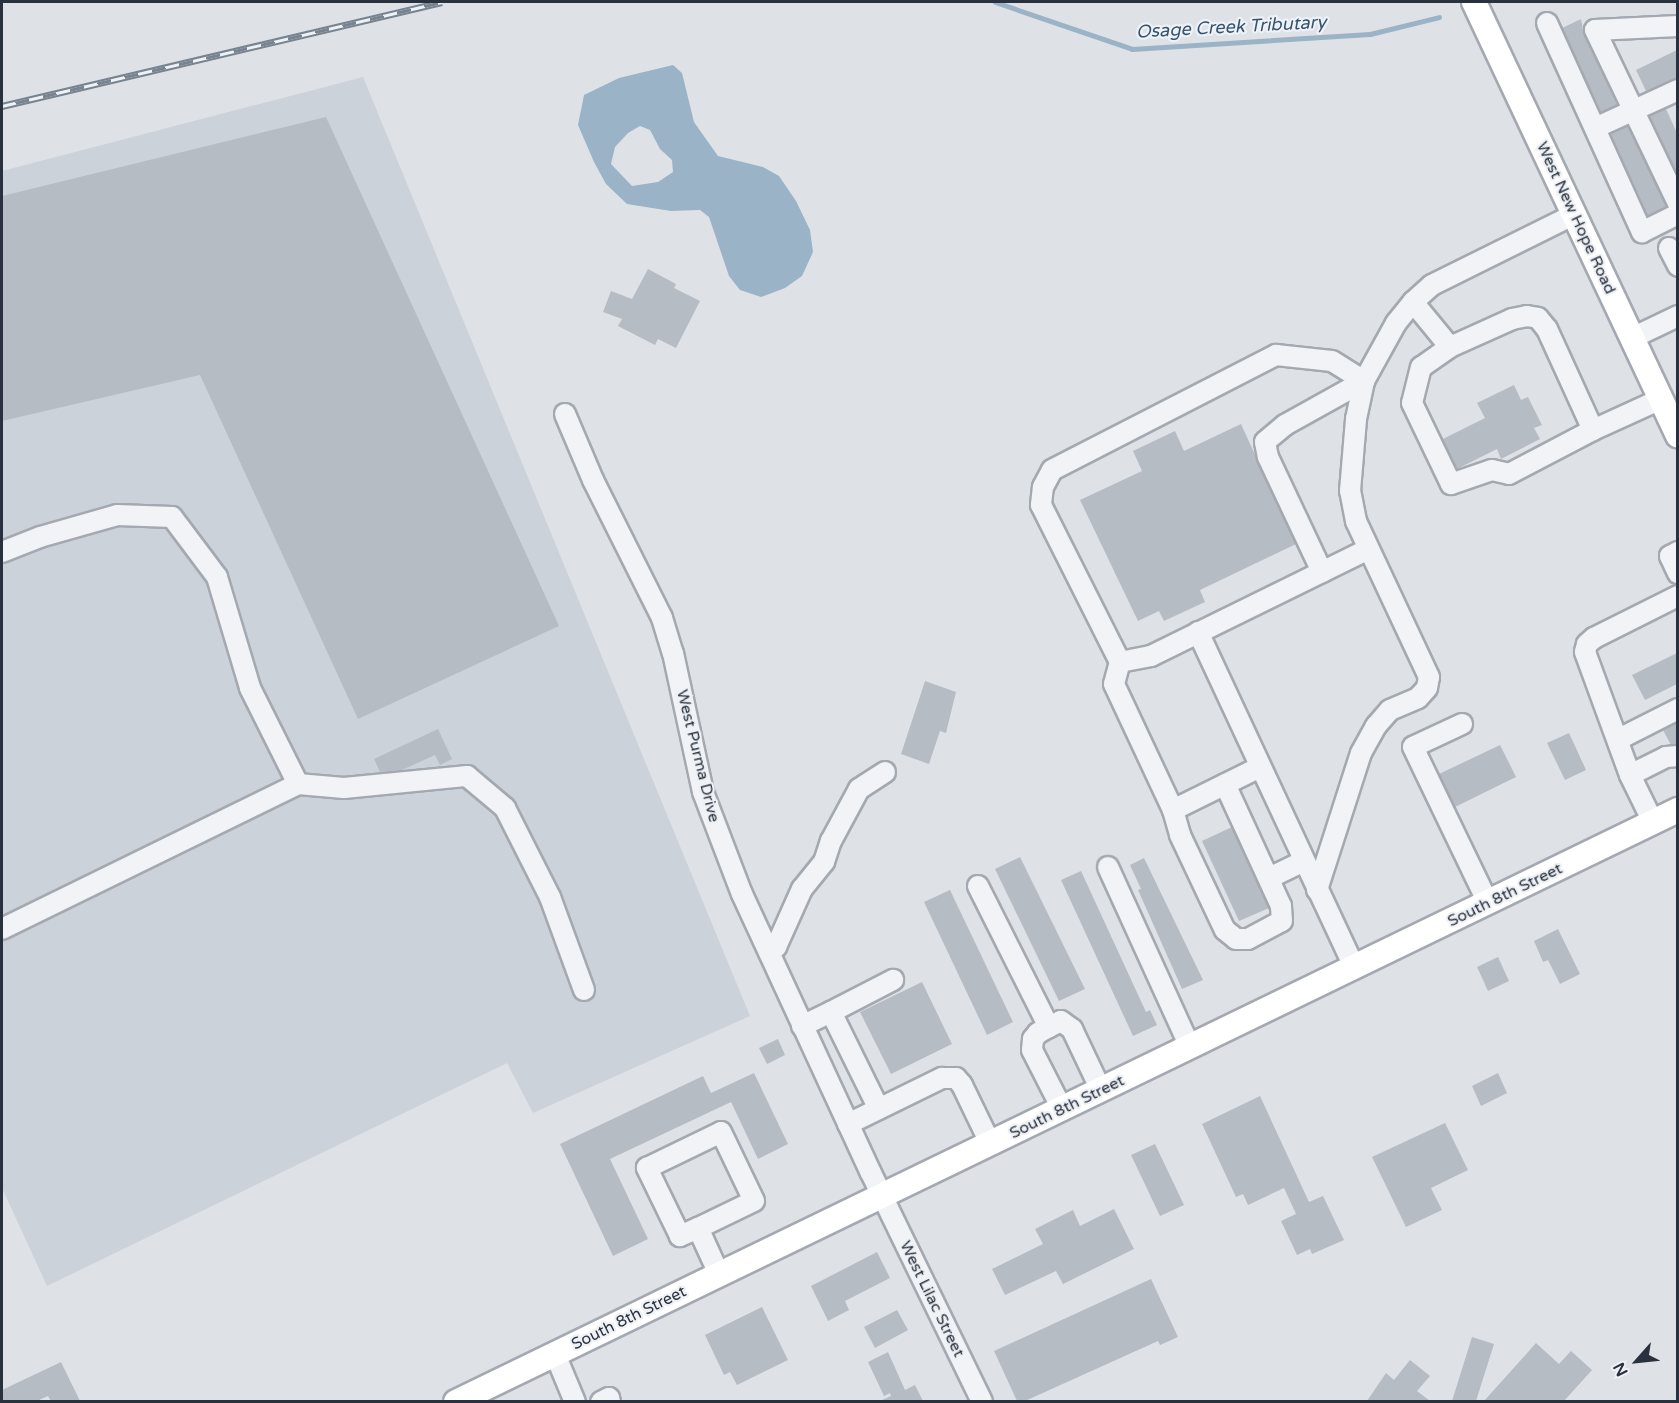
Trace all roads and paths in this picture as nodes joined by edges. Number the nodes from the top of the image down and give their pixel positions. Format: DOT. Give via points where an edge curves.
graph roads {
  1 [pos="1474,2"];
  2 [pos="1548,23"];
  3 [pos="1677,26"];
  4 [pos="1677,90"];
  5 [pos="1632,110"];
  6 [pos="1594,128"];
  7 [pos="1677,203"];
  8 [pos="1575,214"];
  9 [pos="1677,214"];
  10 [pos="1669,248"];
  11 [pos="1677,266"];
  12 [pos="1413,302"];
  13 [pos="1677,316"];
  14 [pos="1632,338"];
  15 [pos="1449,347"];
  16 [pos="1364,381"];
  17 [pos="1661,399"];
  18 [pos="565,414"];
  19 [pos="1593,430"];
  20 [pos="1677,435"];
  21 [pos="1368,549"];
  22 [pos="2,552"];
  23 [pos="1677,552"];
  24 [pos="1322,572"];
  25 [pos="1677,573"];
  26 [pos="1677,596"];
  27 [pos="1198,632"];
  28 [pos="1120,662"];
  29 [pos="1677,710"];
  30 [pos="1462,724"];
  31 [pos="1619,739"];
  32 [pos="1677,756"];
  33 [pos="1260,767"];
  34 [pos="885,772"];
  35 [pos="1630,775"];
  36 [pos="298,784"];
  37 [pos="1225,784"];
  38 [pos="1173,810"];
  39 [pos="1677,810"];
  40 [pos="1653,822"];
  41 [pos="1304,861"];
  42 [pos="1108,867"];
  43 [pos="1269,878"];
  44 [pos="978,886"];
  45 [pos="1317,890"];
  46 [pos="1488,903"];
  47 [pos="2,929"];
  48 [pos="769,952"];
  49 [pos="1355,968"];
  50 [pos="893,980"];
  51 [pos="584,990"];
  52 [pos="831,1012"];
  53 [pos="802,1026"];
  54 [pos="1049,1027"];
  55 [pos="1190,1047"];
  56 [pos="1101,1090"];
  57 [pos="879,1109"];
  58 [pos="1062,1109"];
  59 [pos="848,1124"];
  60 [pos="990,1143"];
  61 [pos="882,1196"];
  62 [pos="698,1228"];
  63 [pos="719,1274"];
  64 [pos="555,1354"];
  65 [pos="456,1401"];
  66 [pos="575,1401"];
  67 [pos="601,1401"];
  68 [pos="610,1401"];
  69 [pos="982,1401"];
  1 -- 8 [label="main road, West New Hope Road"];
  2 -- 6 [label="street"];
  3 -- 5 [label="street" via="1595,30"];
  4 -- 5 [label="street"];
  5 -- 6 [label="street"];
  5 -- 7 [label="street"];
  6 -- 9 [label="street" via="1642,232"];
  8 -- 12 [label="street" via="1432,285"];
  8 -- 14 [label="main road, West New Hope Road"];
  10 -- 11 [label="street"];
  12 -- 15 [label="street"];
  12 -- 16 [label="street" via="1378,351"];
  13 -- 14 [label="street"];
  14 -- 17 [label="main road, West New Hope Road"];
  15 -- 19 [label="street" via="1512,319 1538,318 1547,329"];
  15 -- 19 [label="street" via="1421,368 1412,404 1451,483 1492,470 1509,474"];
  16 -- 21 [label="street" via="1356,419 1350,491"];
  16 -- 24 [label="street" via="1285,425 1265,442 1268,457"];
  16 -- 28 [label="street" via="1332,361 1276,355 1052,470 1043,487 1041,505"];
  17 -- 19 [label="street"];
  17 -- 20 [label="main road, West New Hope Road"];
  18 -- 48 [label="street, West Purma Drive" via="593,480 662,618 704,792 722,846"];
  21 -- 24 [label="street"];
  21 -- 45 [label="street" via="1429,677 1427,688 1418,698 1390,710 1361,753"];
  22 -- 36 [label="street" via="117,515 172,517 217,577 250,688"];
  23 -- 25 [label="street" via="1670,556"];
  24 -- 27 [label="street"];
  26 -- 31 [label="street" via="1587,644 1588,666"];
  27 -- 28 [label="street" via="1151,656"];
  27 -- 33 [label="street"];
  28 -- 38 [label="street" via="1114,684"];
  29 -- 31 [label="street"];
  30 -- 46 [label="street" via="1413,747"];
  31 -- 35 [label="street"];
  32 -- 35 [label="street" via="1666,757"];
  33 -- 37 [label="street"];
  33 -- 41 [label="street"];
  34 -- 48 [label="street" via="859,789 824,862 802,889 776,947"];
  35 -- 40 [label="street"];
  36 -- 47 [label="street"];
  36 -- 51 [label="street" via="344,788 467,776 505,808 550,897"];
  37 -- 38 [label="street"];
  37 -- 43 [label="street"];
  38 -- 43 [label="street" via="1180,835 1224,930 1236,939 1248,939 1282,921 1281,906"];
  39 -- 40 [label="main road, South 8th Street"];
  40 -- 46 [label="main road, South 8th Street"];
  41 -- 43 [label="street"];
  41 -- 45 [label="street"];
  42 -- 55 [label="street"];
  44 -- 54 [label="street"];
  45 -- 49 [label="street"];
  46 -- 49 [label="main road, South 8th Street"];
  48 -- 53 [label="street, West Purma Drive"];
  49 -- 55 [label="main road, South 8th Street"];
  50 -- 52 [label="street"];
  52 -- 53 [label="street"];
  52 -- 57 [label="street"];
  53 -- 59 [label="street, West Purma Drive"];
  54 -- 56 [label="street" via="1061,1021 1072,1029"];
  54 -- 58 [label="street" via="1038,1032 1032,1050"];
  55 -- 56 [label="main road, South 8th Street"];
  56 -- 58 [label="main road, South 8th Street"];
  57 -- 59 [label="street"];
  57 -- 60 [label="street" via="942,1078 956,1078"];
  58 -- 60 [label="main road, South 8th Street"];
  59 -- 61 [label="street, West Purma Drive"];
  60 -- 61 [label="main road, South 8th Street"];
  61 -- 63 [label="main road, South 8th Street"];
  61 -- 69 [label="street, West Lilac Street"];
  62 -- 62 [label="street" via="754,1201 721,1132 647,1168 680,1236"];
  62 -- 63 [label="street"];
  63 -- 64 [label="main road, South 8th Street"];
  64 -- 65 [label="main road, South 8th Street"];
  64 -- 66 [label="street"];
  67 -- 68 [label="street"];
}
